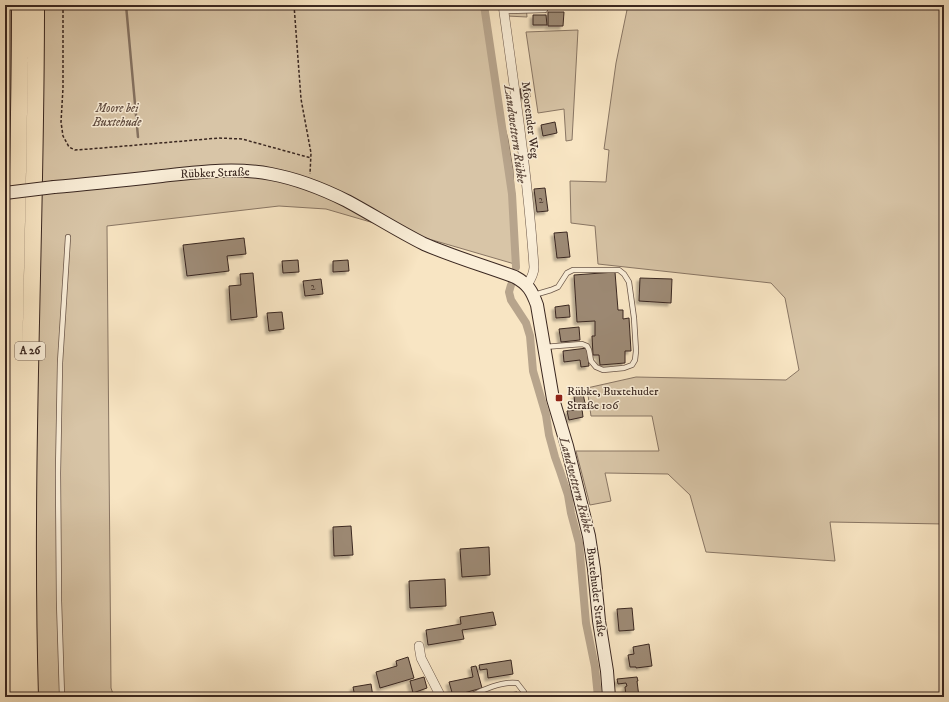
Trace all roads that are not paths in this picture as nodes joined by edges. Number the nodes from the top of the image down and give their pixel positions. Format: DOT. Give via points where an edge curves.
graph roads {
  1 [pos="20,5"];
  2 [pos="36,5"];
  3 [pos="503,8"];
  4 [pos="545,10"];
  5 [pos="5,193"];
  6 [pos="68,237"];
  7 [pos="478,264"];
  8 [pos="527,285"];
  9 [pos="534,295"];
  10 [pos="544,347"];
  11 [pos="419,646"];
  12 [pos="15,697"];
  13 [pos="30,697"];
  14 [pos="62,697"];
  15 [pos="441,697"];
  16 [pos="469,697"];
  17 [pos="524,697"];
  18 [pos="609,697"];
  1 -- 12 [label="highway, A 26" via="13,484"];
  2 -- 13 [label="highway, A 26" via="28,485"];
  3 -- 4 [label="lane"];
  3 -- 8 [label="street, Moorender Weg" via="532,230 534,272"];
  5 -- 7 [label="street, Rübker Straße, bridge" via="191,172 256,171 308,184 347,201 425,244"];
  6 -- 14 [label="lane" via="60,363 58,465 58,601"];
  7 -- 8 [label="street, Buxtehuder Straße" via="522,280"];
  8 -- 9 [label="street, Buxtehuder Straße"];
  9 -- 10 [label="street, Buxtehuder Straße" via="538,305"];
  9 -- 10 [label="lane" via="558,287 573,270 619,270 629,282 636,351 632,365 603,370 591,361 587,346 582,344"];
  10 -- 18 [label="street, Buxtehuder Straße" via="553,399 589,536"];
  11 -- 15 [label="street" via="421,658"];
  16 -- 17 [label="lane" via="511,682 517,683 524,692"];
}
